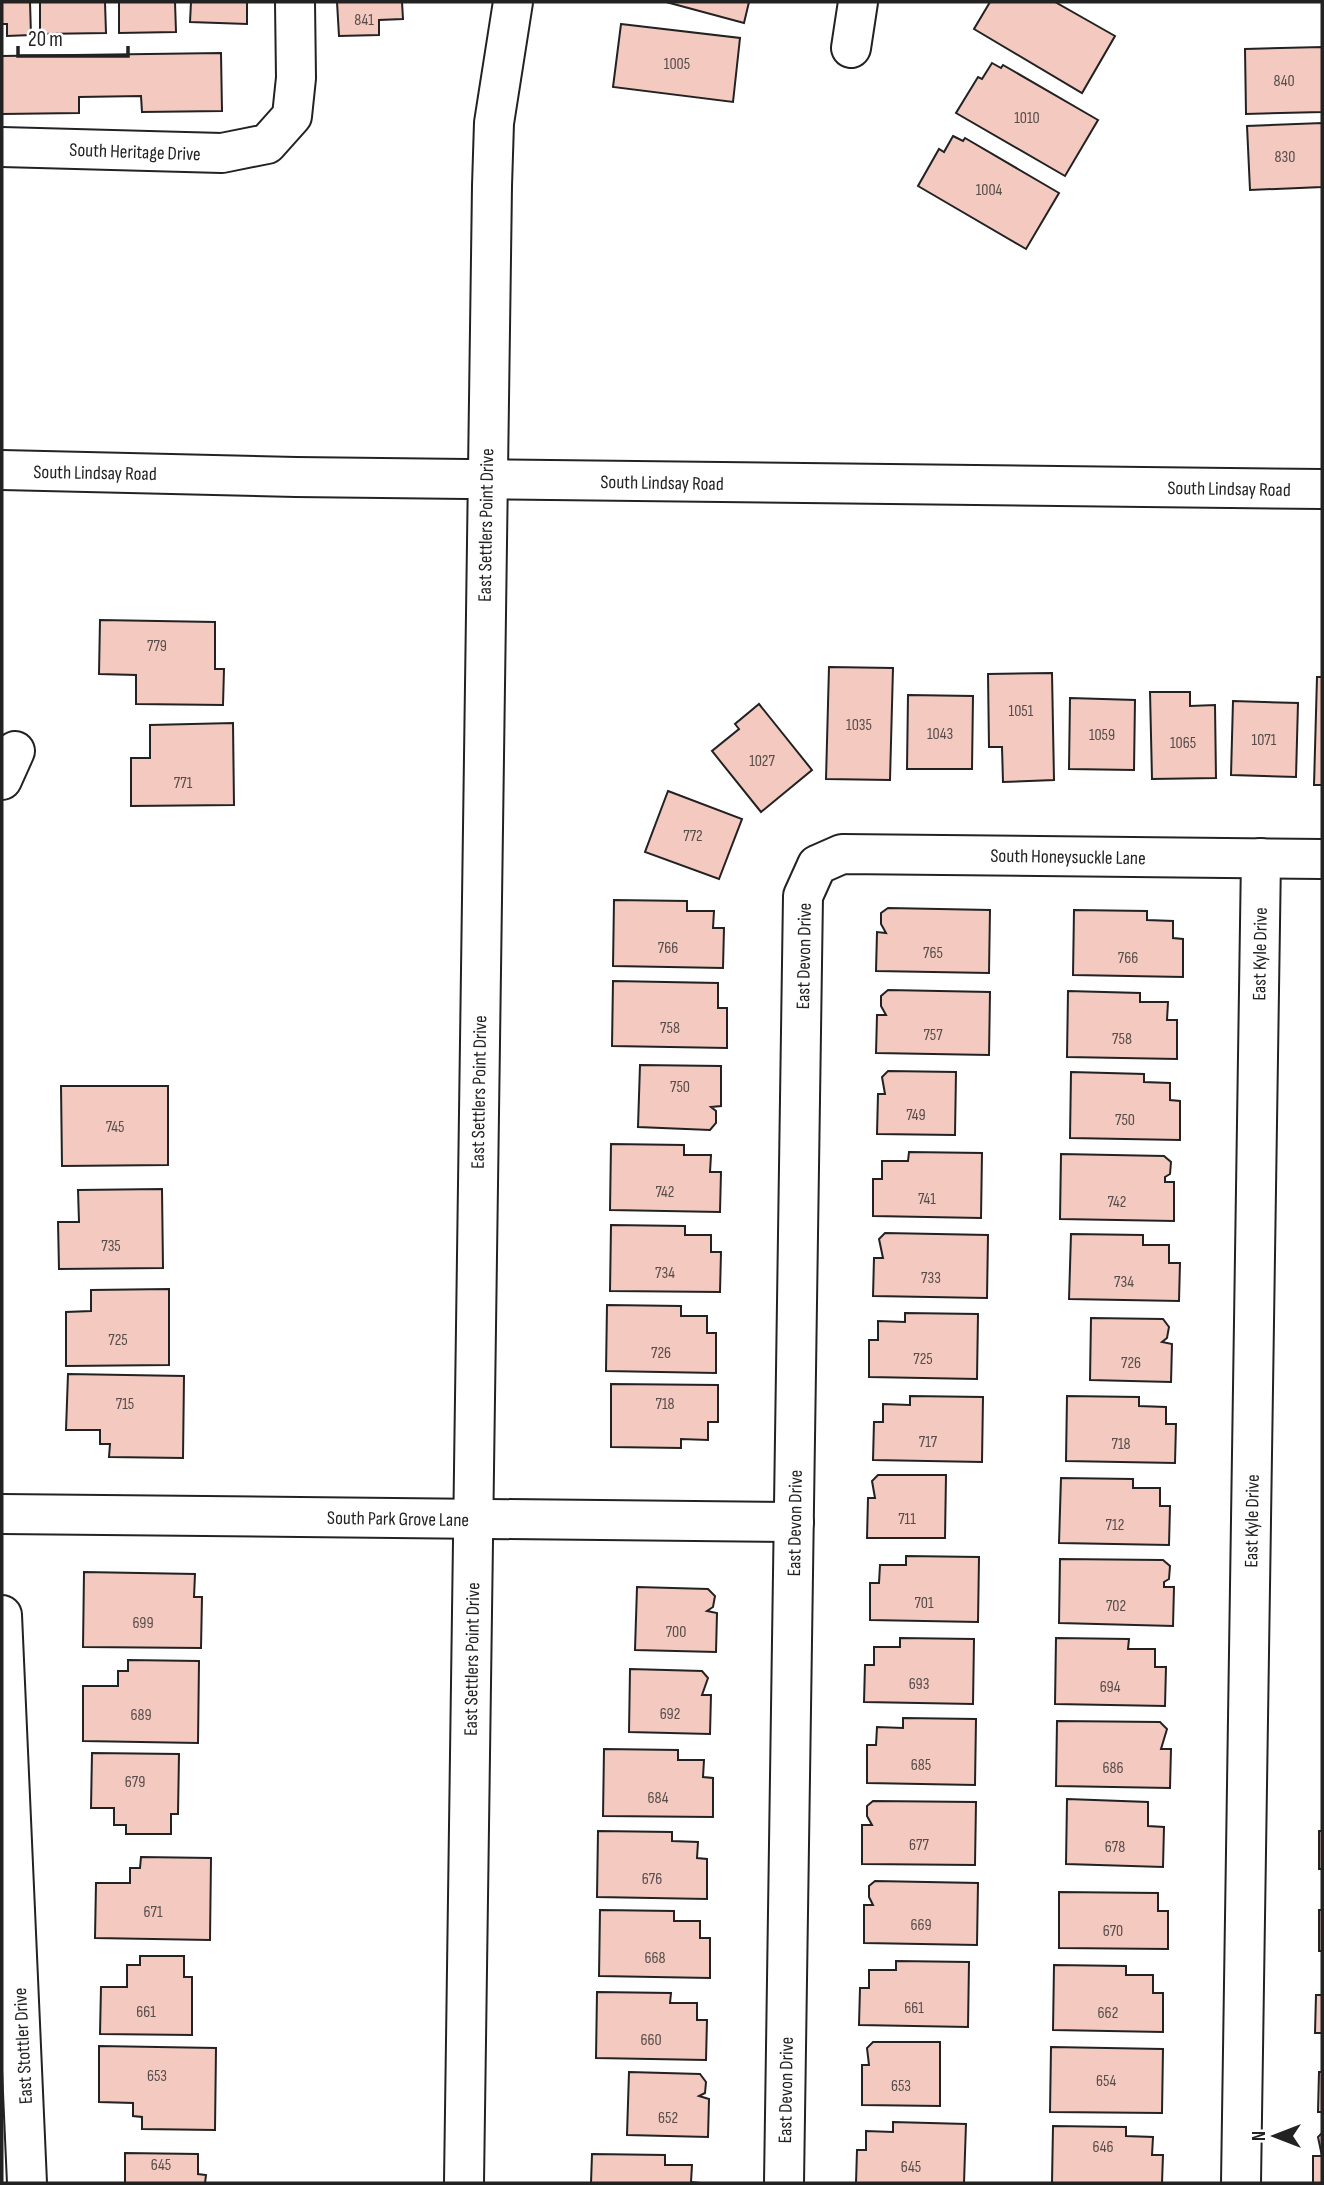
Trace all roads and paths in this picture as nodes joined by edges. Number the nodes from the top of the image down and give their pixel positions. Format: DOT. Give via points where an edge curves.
graph roads {
  1 [pos="295,2"];
  2 [pos="513,2"];
  3 [pos="858,2"];
  4 [pos="851,48"];
  5 [pos="2,148"];
  6 [pos="2,470"];
  7 [pos="486,478"];
  8 [pos="1322,489"];
  9 [pos="1261,858"];
  10 [pos="1322,859"];
  11 [pos="817,866"];
  12 [pos="2,1514"];
  13 [pos="473,1519"];
  14 [pos="794,1522"];
  15 [pos="2,1615"];
  16 [pos="27,2183"];
  17 [pos="464,2183"];
  18 [pos="784,2183"];
  19 [pos="1241,2183"];
  1 -- 5 [label="street, South Heritage Drive" via="292,116 267,144 222,153"];
  2 -- 7 [label="street, East Settlers Point Drive" via="494,123"];
  3 -- 4 [label="street"];
  6 -- 7 [label="street, South Lindsay Road"];
  7 -- 8 [label="street, South Lindsay Road"];
  7 -- 13 [label="street, East Settlers Point Drive"];
  9 -- 10 [label="street, South Honeysuckle Lane"];
  9 -- 11 [label="street, South Honeysuckle Lane" via="842,854"];
  9 -- 19 [label="street, East Kyle Drive"];
  11 -- 14 [label="street, East Devon Drive" via="803,896"];
  12 -- 13 [label="street, South Park Grove Lane"];
  13 -- 14 [label="street, South Park Grove Lane"];
  13 -- 17 [label="street, East Settlers Point Drive"];
  14 -- 18 [label="street, East Devon Drive"];
  15 -- 16 [label="street, East Stottler Drive"];
}
